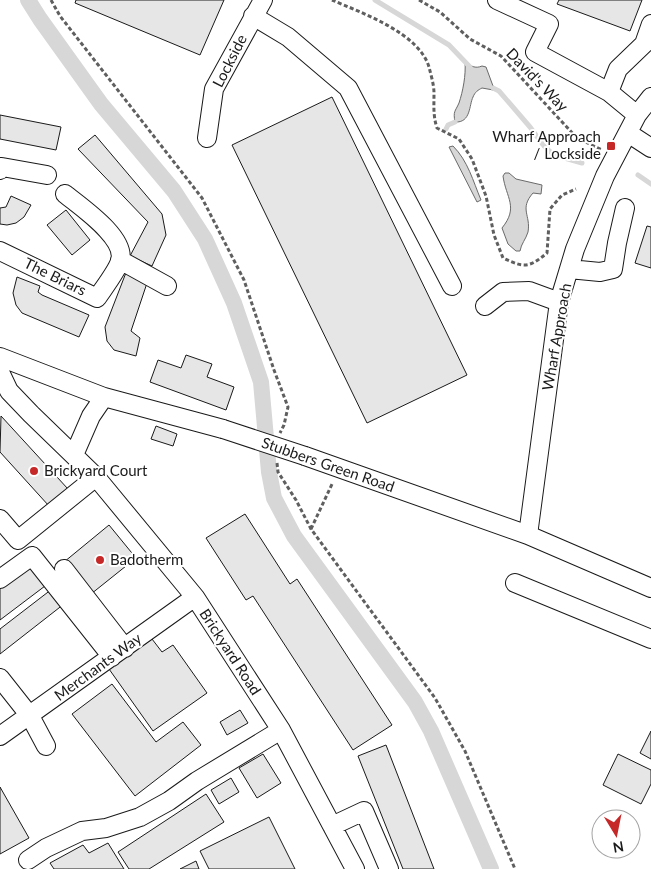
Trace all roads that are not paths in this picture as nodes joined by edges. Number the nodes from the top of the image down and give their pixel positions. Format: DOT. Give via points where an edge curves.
graph roads {
  1 [pos="263,0"];
  2 [pos="497,0"];
  3 [pos="253,16"];
  4 [pos="651,24"];
  5 [pos="609,92"];
  6 [pos="651,96"];
  7 [pos="637,115"];
  8 [pos="628,133"];
  9 [pos="207,138"];
  10 [pos="651,148"];
  11 [pos="0,170"];
  12 [pos="46,175"];
  13 [pos="65,194"];
  14 [pos="625,208"];
  15 [pos="0,251"];
  16 [pos="120,260"];
  17 [pos="569,268"];
  18 [pos="167,286"];
  19 [pos="452,286"];
  20 [pos="559,302"];
  21 [pos="485,306"];
  22 [pos="0,358"];
  23 [pos="0,372"];
  24 [pos="104,398"];
  25 [pos="74,456"];
  26 [pos="96,477"];
  27 [pos="0,519"];
  28 [pos="528,535"];
  29 [pos="64,569"];
  30 [pos="0,578"];
  31 [pos="515,583"];
  32 [pos="651,588"];
  33 [pos="195,598"];
  34 [pos="651,639"];
  35 [pos="118,653"];
  36 [pos="0,678"];
  37 [pos="30,716"];
  38 [pos="281,730"];
  39 [pos="0,736"];
  40 [pos="46,746"];
  41 [pos="332,826"];
  42 [pos="28,860"];
  43 [pos="355,869"];
  44 [pos="389,869"];
  1 -- 3 [label="street, Lockside"];
  2 -- 5 [label="street" via="549,24 535,52"];
  3 -- 9 [label="street, Lockside" via="214,88"];
  3 -- 19 [label="street, Lockside" via="288,37 348,88"];
  4 -- 5 [label="street" via="644,44 618,69"];
  5 -- 7 [label="street"];
  6 -- 7 [label="street, Wharf Approach"];
  7 -- 8 [label="street, Wharf Approach"];
  8 -- 10 [label="street"];
  8 -- 17 [label="street, Wharf Approach" via="605,176"];
  11 -- 12 [label="street" via="2,167"];
  13 -- 16 [label="street" via="108,230 119,247"];
  14 -- 17 [label="street" via="613,269 600,272"];
  15 -- 16 [label="street, The Briars" via="97,298"];
  16 -- 18 [label="street"];
  17 -- 20 [label="street, Wharf Approach"];
  20 -- 21 [label="street" via="529,291 503,292"];
  20 -- 28 [label="street, Wharf Approach"];
  22 -- 24 [label="street, Stubbers Green Road"];
  23 -- 25 [label="street, Brickyard Road" via="9,391"];
  24 -- 25 [label="street" via="90,416"];
  24 -- 28 [label="street, Stubbers Green Road, bridge" via="223,428"];
  25 -- 26 [label="street, Brickyard Road"];
  26 -- 27 [label="street" via="18,540"];
  26 -- 33 [label="street, Brickyard Road"];
  28 -- 32 [label="street, Stubbers Green Road"];
  29 -- 35 [label="street"];
  30 -- 35 [label="street" via="32,556"];
  31 -- 34 [label="street"];
  33 -- 35 [label="street, Merchants Way"];
  33 -- 38 [label="street, Brickyard Road"];
  35 -- 37 [label="street, Merchants Way"];
  36 -- 37 [label="street"];
  37 -- 39 [label="street, Merchants Way"];
  37 -- 40 [label="street"];
  38 -- 41 [label="street, Brickyard Road"];
  38 -- 42 [label="street" via="140,817 106,828 82,831"];
  41 -- 43 [label="street, Brickyard Road"];
  41 -- 44 [label="street" via="364,811"];
}
